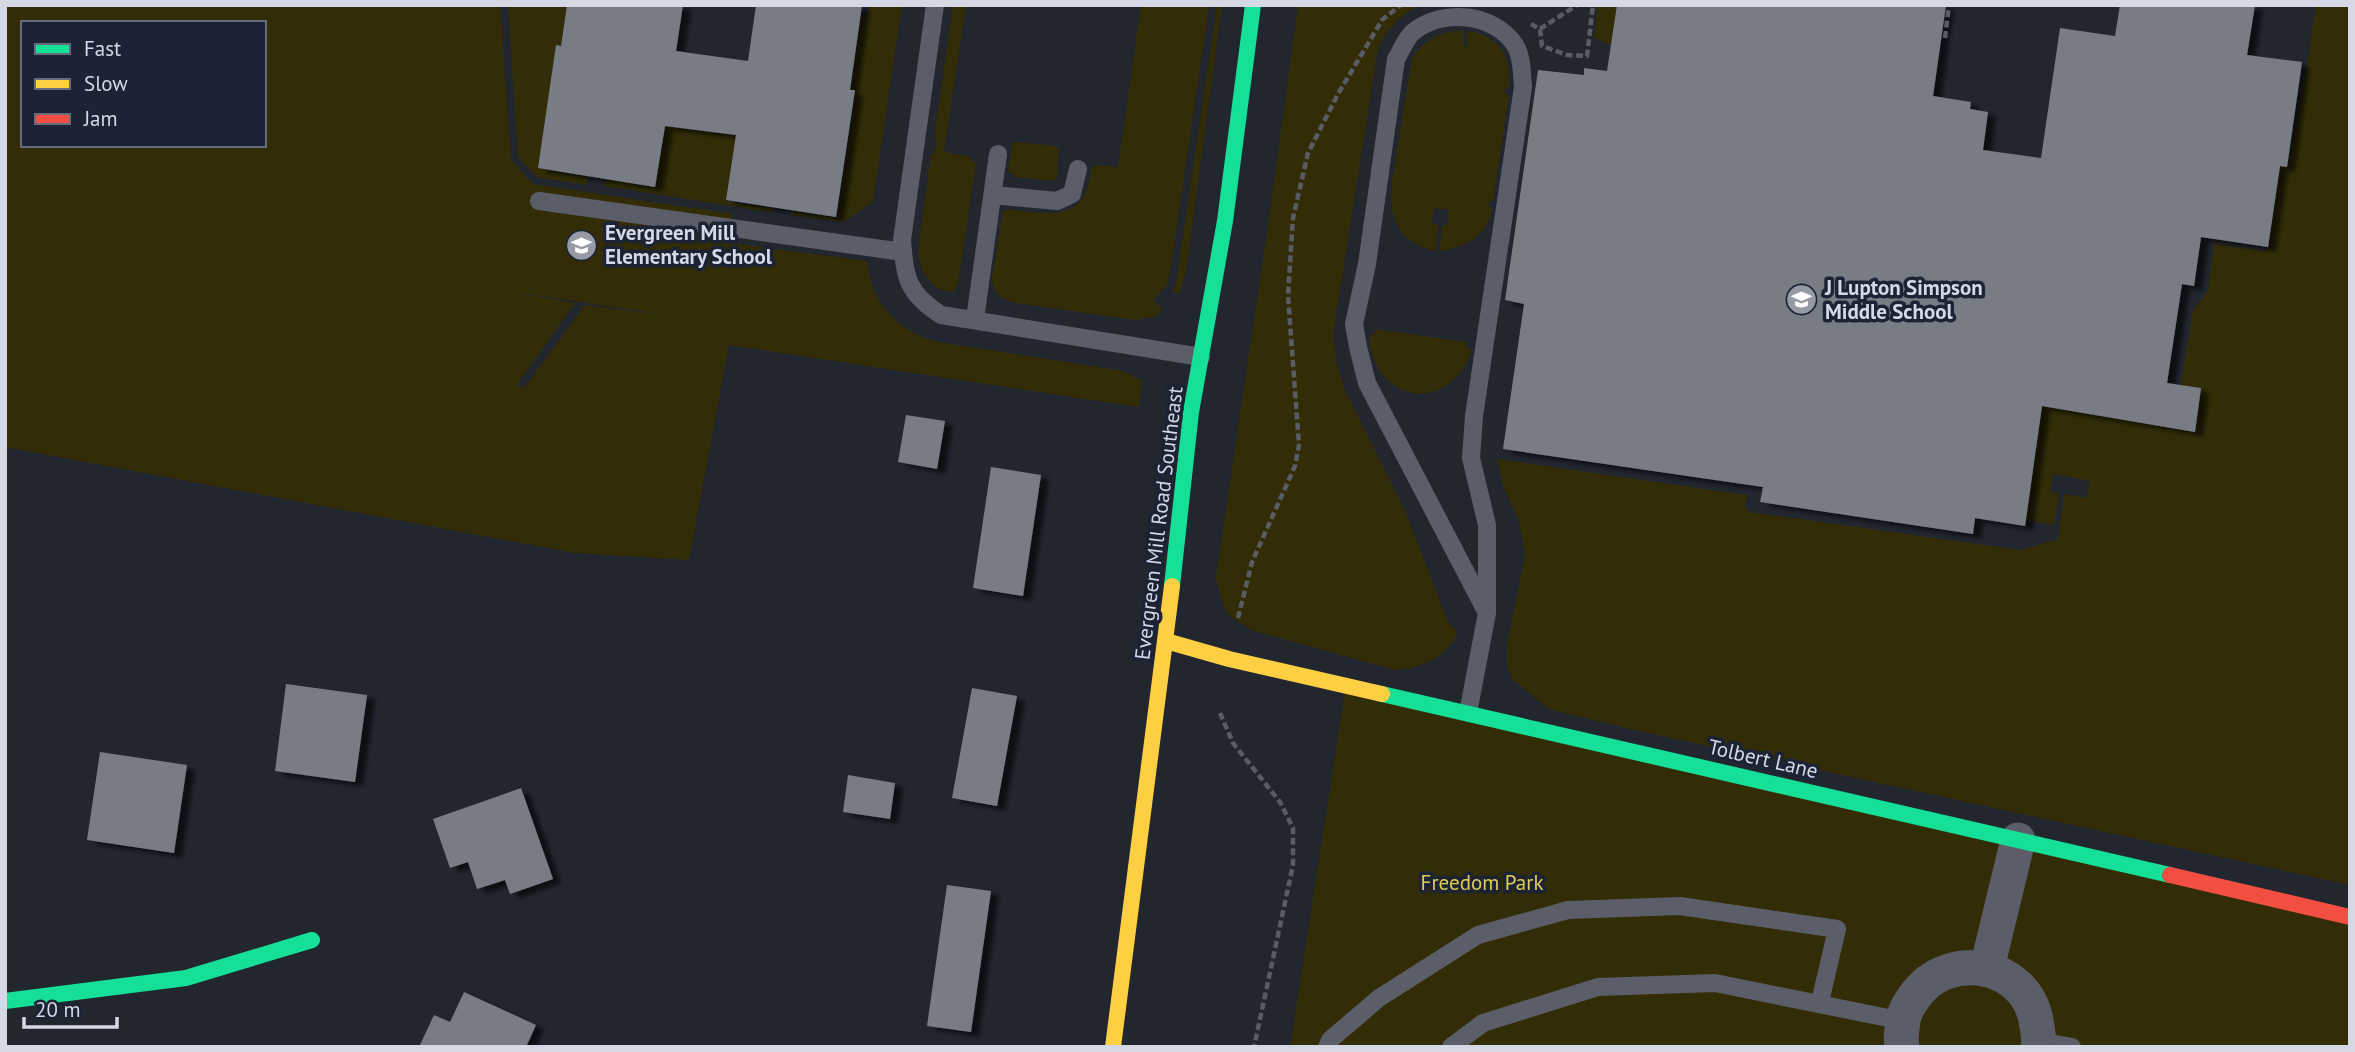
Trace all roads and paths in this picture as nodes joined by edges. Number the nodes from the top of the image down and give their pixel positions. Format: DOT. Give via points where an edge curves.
graph roads {
  1 [pos="935,5"];
  2 [pos="1253,5"];
  3 [pos="1401,5"];
  4 [pos="1577,5"];
  5 [pos="1593,5"];
  6 [pos="1950,5"];
  7 [pos="1529,23"];
  8 [pos="1540,29"];
  9 [pos="1945,38"];
  10 [pos="998,155"];
  11 [pos="1078,169"];
  12 [pos="993,195"];
  13 [pos="538,201"];
  14 [pos="903,252"];
  15 [pos="975,319"];
  16 [pos="1201,356"];
  17 [pos="1487,612"];
  18 [pos="1238,618"];
  19 [pos="1166,641"];
  20 [pos="1220,713"];
  21 [pos="1468,713"];
  22 [pos="2018,840"];
  23 [pos="2350,917"];
  24 [pos="312,940"];
  25 [pos="1987,968"];
  26 [pos="5,1001"];
  27 [pos="1820,1002"];
  28 [pos="1903,1034"];
  29 [pos="2050,1045"];
  30 [pos="1113,1047"];
  31 [pos="1254,1047"];
  32 [pos="1327,1047"];
  33 [pos="1451,1047"];
  1 -- 14 [label="lane"];
  2 -- 16 [label="street, Evergreen Mill Road Southeast"];
  3 -- 18 [label="path" via="1382,20 1308,153 1293,218 1288,296 1299,446 1295,466 1252,562"];
  4 -- 8 [label="path"];
  5 -- 8 [label="path" via="1587,56 1542,46"];
  6 -- 9 [label="path"];
  7 -- 8 [label="path"];
  10 -- 12 [label="lane"];
  11 -- 12 [label="lane" via="1072,194 1057,201"];
  12 -- 15 [label="lane"];
  13 -- 14 [label="lane"];
  14 -- 15 [label="lane" via="904,272 922,302 941,315"];
  15 -- 16 [label="lane"];
  16 -- 19 [label="street, Evergreen Mill Road Southeast"];
  17 -- 17 [label="lane" via="1487,525 1471,458 1523,87 1515,46 1499,29 1460,16 1413,33 1396,59 1354,324 1367,383"];
  17 -- 21 [label="lane"];
  19 -- 21 [label="street, Tolbert Lane"];
  19 -- 30 [label="street, Evergreen Mill Road Southeast"];
  20 -- 31 [label="path" via="1233,743 1280,802 1293,828 1293,864"];
  21 -- 22 [label="street, Tolbert Lane"];
  22 -- 23 [label="street, Tolbert Lane"];
  22 -- 25 [label="street"];
  24 -- 26 [label="street" via="186,978"];
  25 -- 28 [label="street" via="1948,970 1923,985 1905,1011"];
  25 -- 29 [label="street" via="2020,987"];
  27 -- 28 [label="lane"];
  27 -- 32 [label="lane" via="1837,929 1680,906 1568,910 1478,936 1379,998"];
  27 -- 33 [label="lane" via="1714,983 1598,987 1483,1023"];
}
